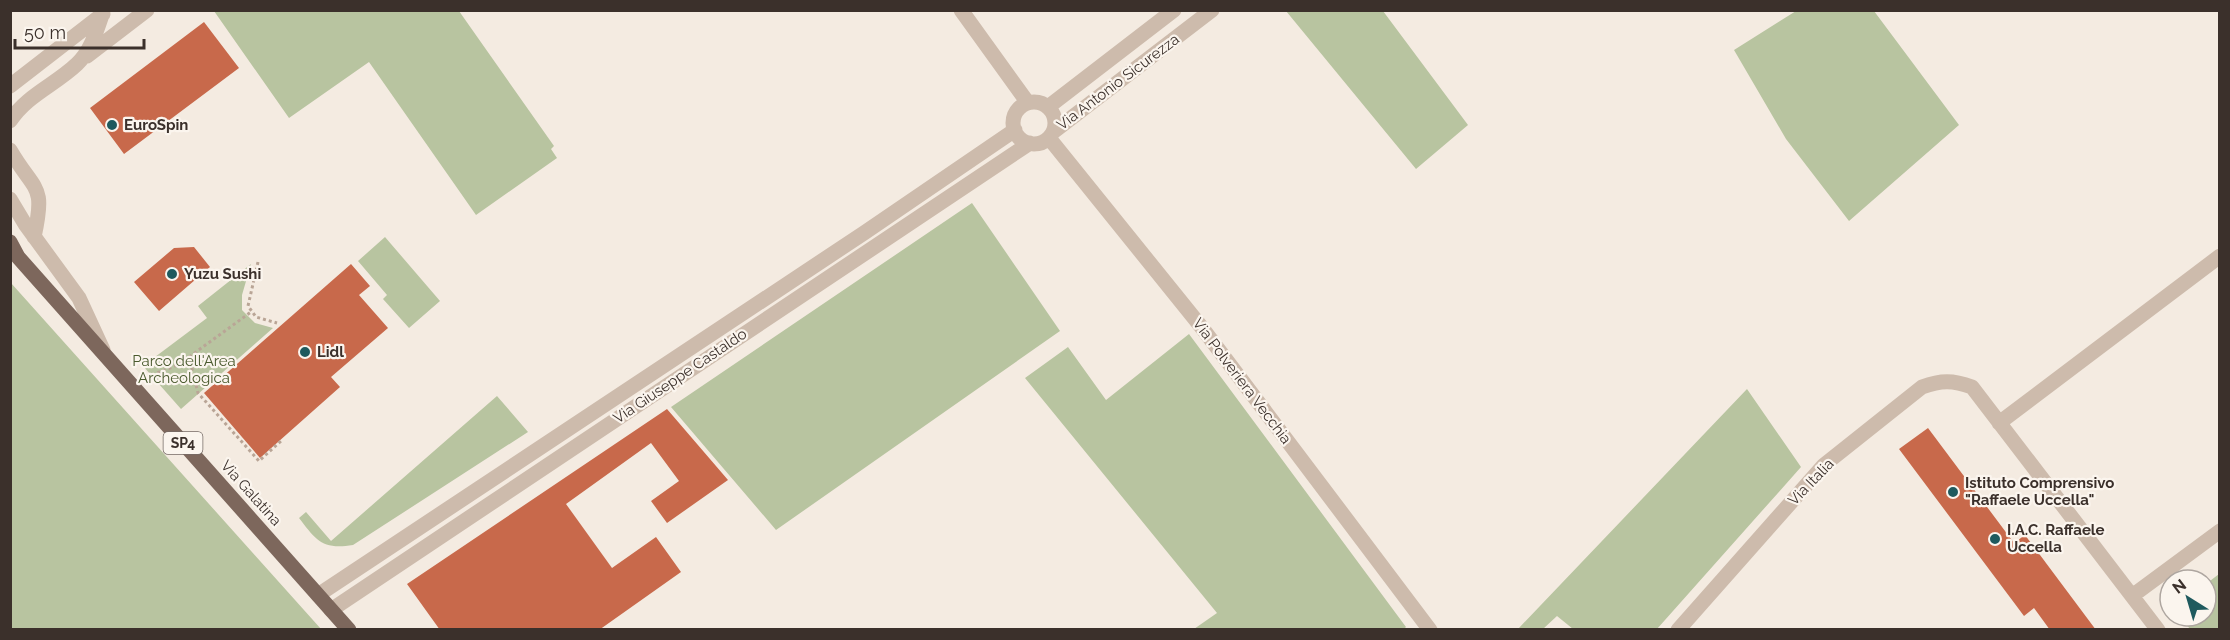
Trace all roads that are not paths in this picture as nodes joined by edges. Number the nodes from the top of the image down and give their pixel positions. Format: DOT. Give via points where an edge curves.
graph roads {
  1 [pos="147,10"];
  2 [pos="961,10"];
  3 [pos="1174,10"];
  4 [pos="1212,10"];
  5 [pos="105,13"];
  6 [pos="78,64"];
  7 [pos="10,86"];
  8 [pos="1028,103"];
  9 [pos="1048,107"];
  10 [pos="10,121"];
  11 [pos="1015,130"];
  12 [pos="1051,135"];
  13 [pos="1030,143"];
  14 [pos="10,150"];
  15 [pos="10,199"];
  16 [pos="34,237"];
  17 [pos="10,242"];
  18 [pos="14,253"];
  19 [pos="2220,256"];
  20 [pos="107,358"];
  21 [pos="1999,423"];
  22 [pos="2220,531"];
  23 [pos="318,595"];
  24 [pos="2132,596"];
  25 [pos="331,610"];
  26 [pos="349,630"];
  27 [pos="1430,630"];
  28 [pos="1678,630"];
  29 [pos="2158,630"];
  1 -- 6 [label="street"];
  2 -- 8 [label="street"];
  3 -- 9 [label="street, Via Antonio Sicurezza"];
  4 -- 12 [label="street, Via Antonio Sicurezza"];
  5 -- 6 [label="street" via="91,46"];
  5 -- 7 [label="street"];
  6 -- 10 [label="street" via="21,106"];
  8 -- 9 [label="street"];
  8 -- 11 [label="street" via="1014,117"];
  9 -- 12 [label="street" via="1055,119"];
  11 -- 13 [label="street"];
  11 -- 23 [label="street, Via Giuseppe Castaldo"];
  12 -- 13 [label="street"];
  12 -- 27 [label="street, Via Polveriera Vecchia"];
  13 -- 25 [label="street, Via Giuseppe Castaldo"];
  14 -- 16 [label="street" via="44,189"];
  15 -- 16 [label="street"];
  16 -- 20 [label="street" via="79,298"];
  17 -- 18 [label="main road, Via Galatina / SP4"];
  18 -- 20 [label="main road, Via Galatina / SP4"];
  19 -- 21 [label="street"];
  20 -- 23 [label="main road, Via Galatina / SP4"];
  21 -- 24 [label="street"];
  21 -- 28 [label="street, Via Italia" via="1972,387 1956,381 1922,387 1824,465"];
  22 -- 24 [label="street"];
  23 -- 25 [label="main road, Via Galatina / SP4"];
  24 -- 29 [label="street"];
  25 -- 26 [label="main road, Via Galatina / SP4"];
}
